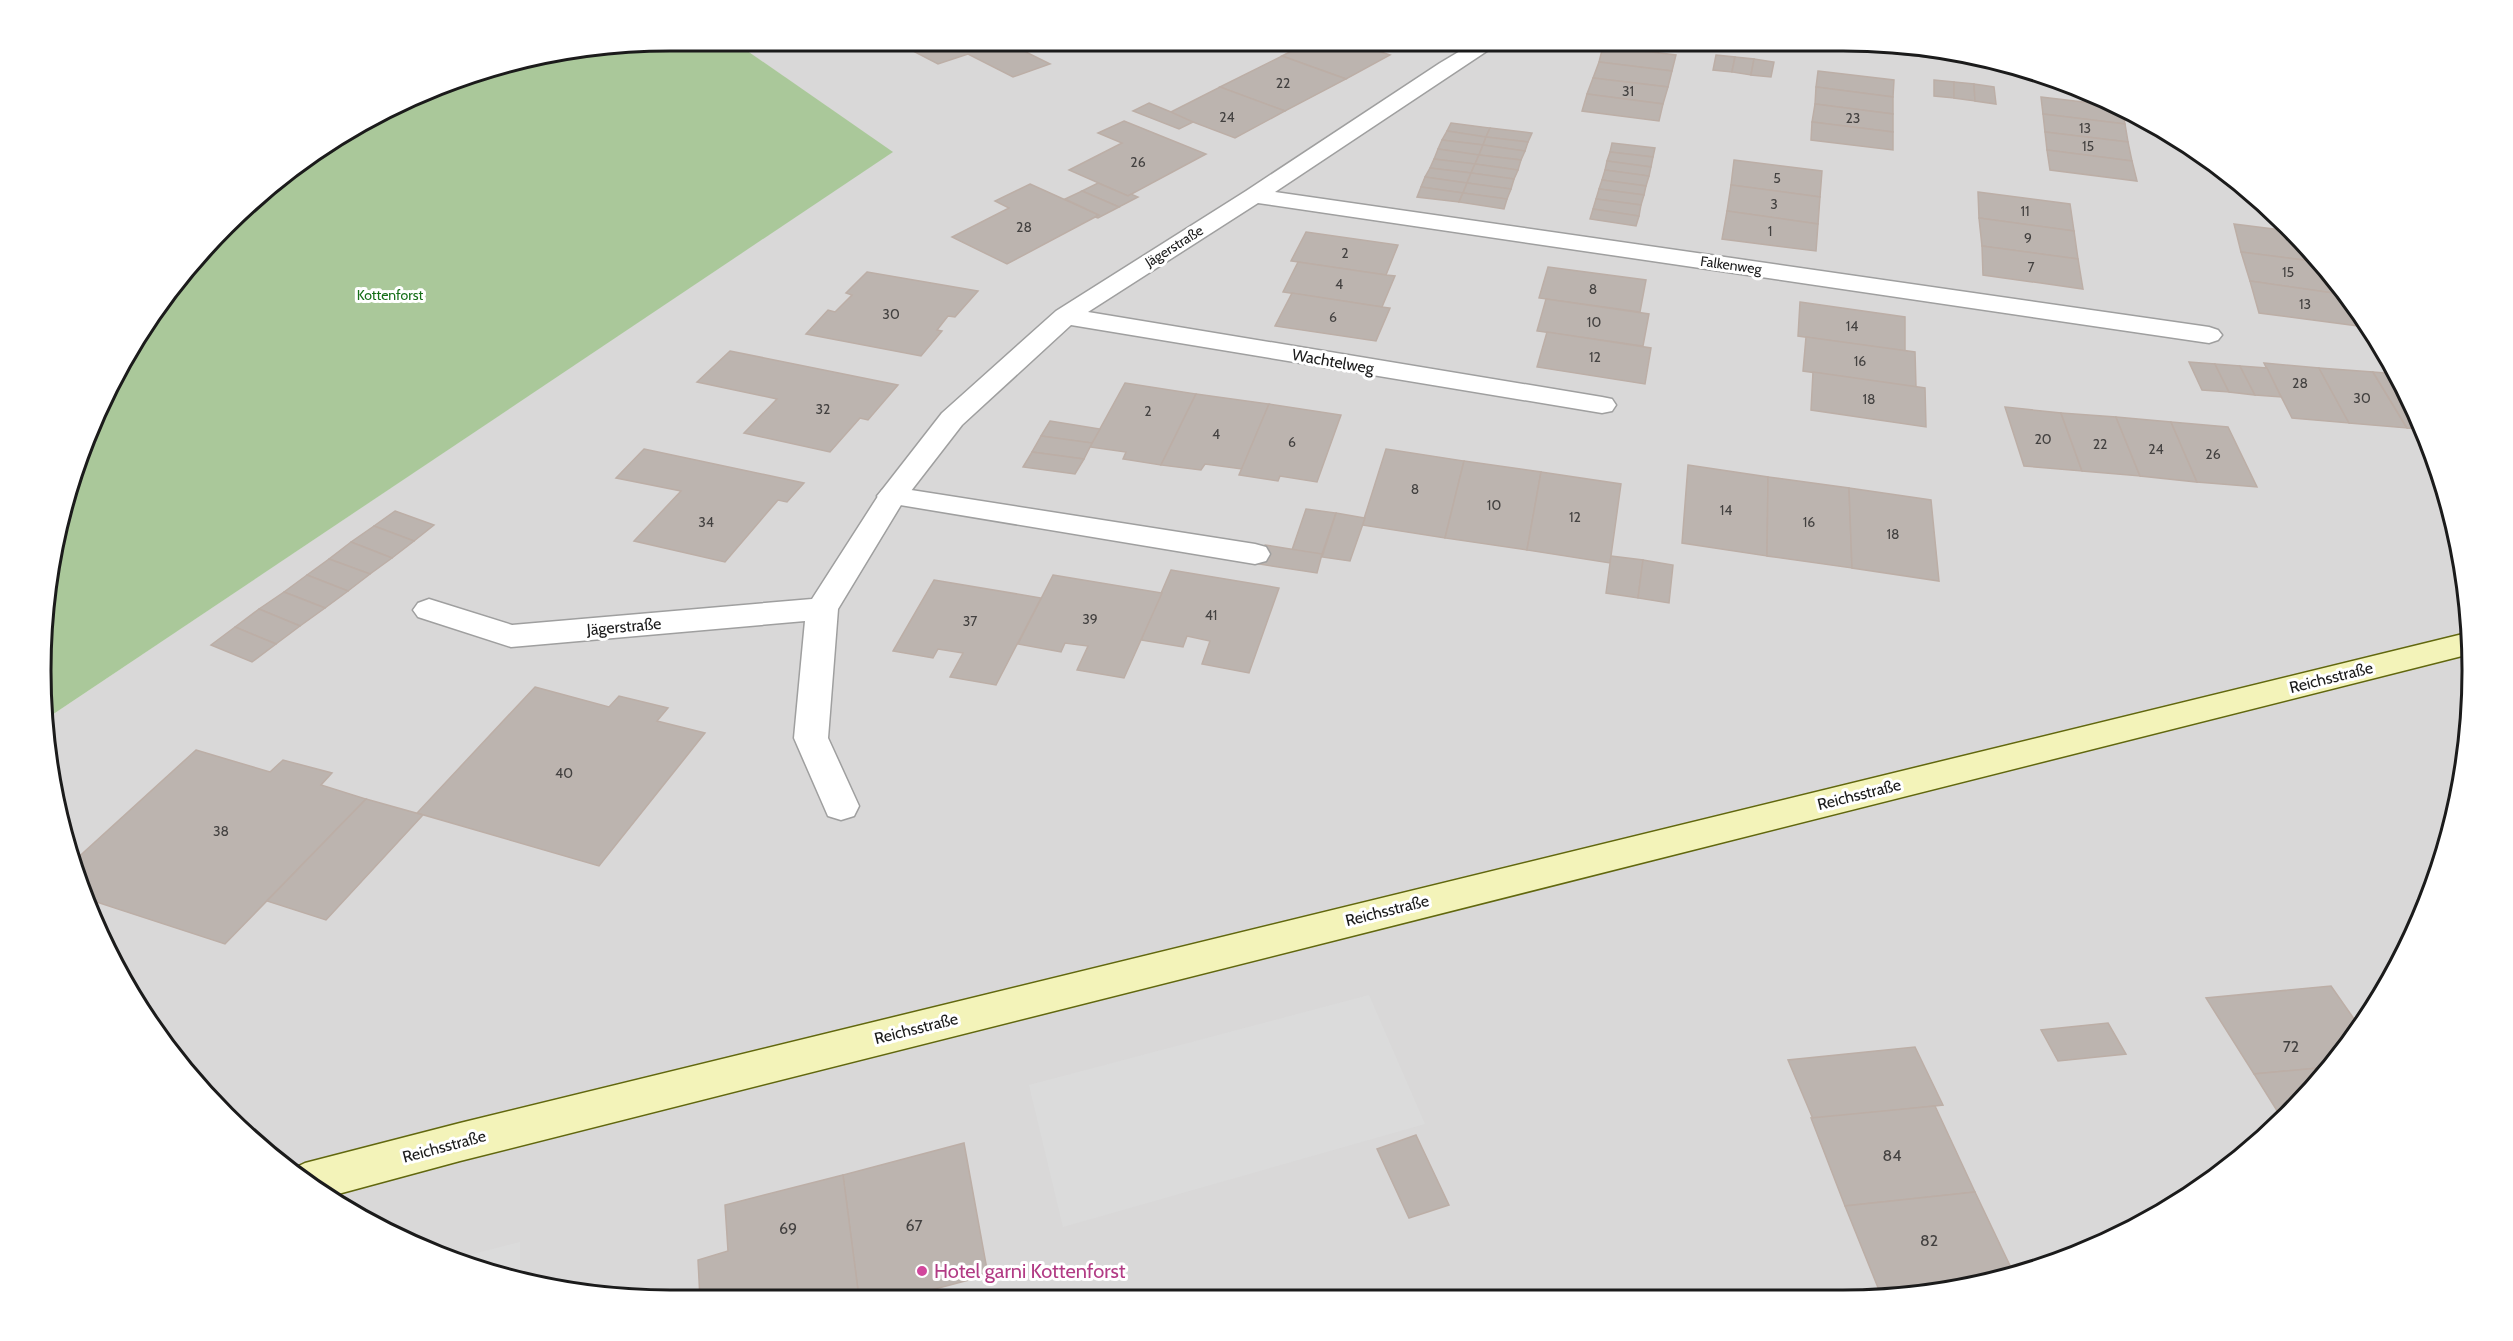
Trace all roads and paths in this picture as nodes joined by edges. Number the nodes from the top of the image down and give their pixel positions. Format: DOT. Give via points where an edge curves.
graph roads {
  1 [pos="1475,51"];
  2 [pos="1254,196"];
  3 [pos="1065,315"];
  4 [pos="2209,334"];
  5 [pos="1602,405"];
  6 [pos="892,495"];
  7 [pos="1255,554"];
  8 [pos="822,609"];
  9 [pos="429,610"];
  10 [pos="2461,645"];
  11 [pos="842,806"];
  12 [pos="317,1180"];
  1 -- 2 [label="street, Jägerstraße"];
  2 -- 3 [label="street, Jägerstraße"];
  2 -- 4 [label="street, Falkenweg"];
  3 -- 5 [label="street, Wachtelweg"];
  3 -- 6 [label="street, Jägerstraße" via="952,419"];
  6 -- 7 [label="street"];
  6 -- 8 [label="street, Jägerstraße"];
  8 -- 9 [label="street, Jägerstraße" via="511,636"];
  8 -- 11 [label="street, Jägerstraße" via="811,738"];
  10 -- 12 [label="main road, Reichsstraße"];
}
